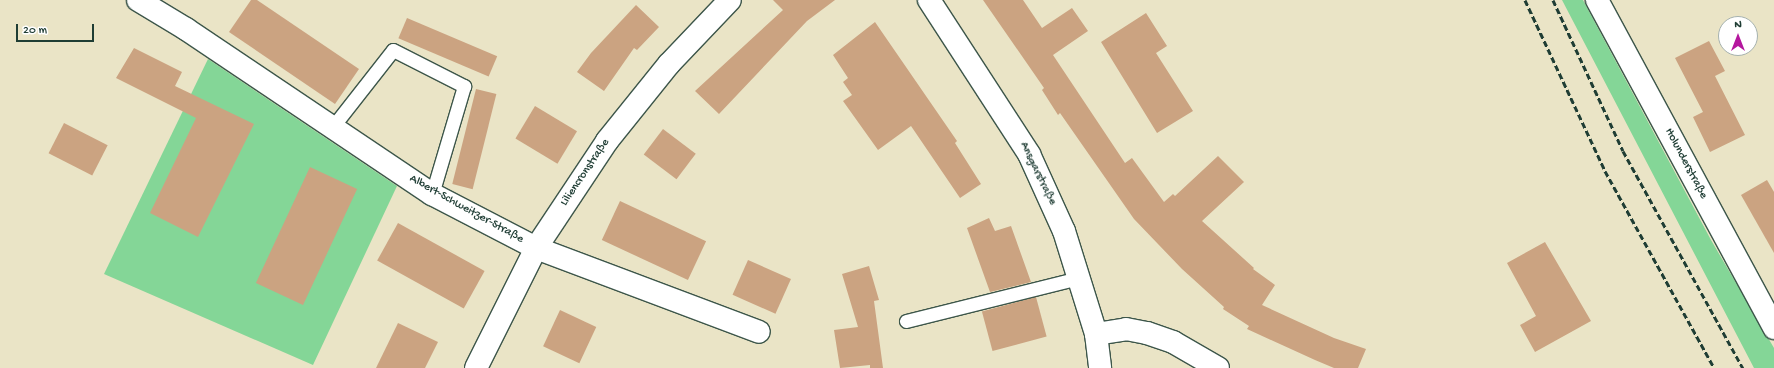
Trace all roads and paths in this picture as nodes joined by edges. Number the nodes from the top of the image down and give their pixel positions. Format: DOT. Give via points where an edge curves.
graph roads {
  1 [pos="138,0"];
  2 [pos="730,0"];
  3 [pos="929,0"];
  4 [pos="1597,0"];
  5 [pos="331,129"];
  6 [pos="432,194"];
  7 [pos="536,248"];
  8 [pos="1079,278"];
  9 [pos="906,321"];
  10 [pos="1774,328"];
  11 [pos="759,332"];
  12 [pos="1096,334"];
  13 [pos="476,368"];
  14 [pos="1100,368"];
  15 [pos="1218,368"];
  1 -- 5 [label="street, Albert-Schweitzer-Straße" via="186,29"];
  2 -- 7 [label="street, Liliencronstraße" via="669,64 607,141"];
  3 -- 8 [label="street, Ansgarstraße" via="1030,154 1064,231"];
  4 -- 10 [label="street, Holunderstraße"];
  5 -- 6 [label="street, Albert-Schweitzer-Straße"];
  5 -- 6 [label="lane" via="393,50 464,86"];
  6 -- 7 [label="street, Albert-Schweitzer-Straße"];
  7 -- 11 [label="street, Albert-Schweitzer-Straße"];
  7 -- 13 [label="street, Liliencronstraße"];
  8 -- 9 [label="lane"];
  8 -- 12 [label="street, Ansgarstraße"];
  12 -- 14 [label="street, Ansgarstraße"];
  12 -- 15 [label="street" via="1126,329 1147,333 1173,342"];
}
